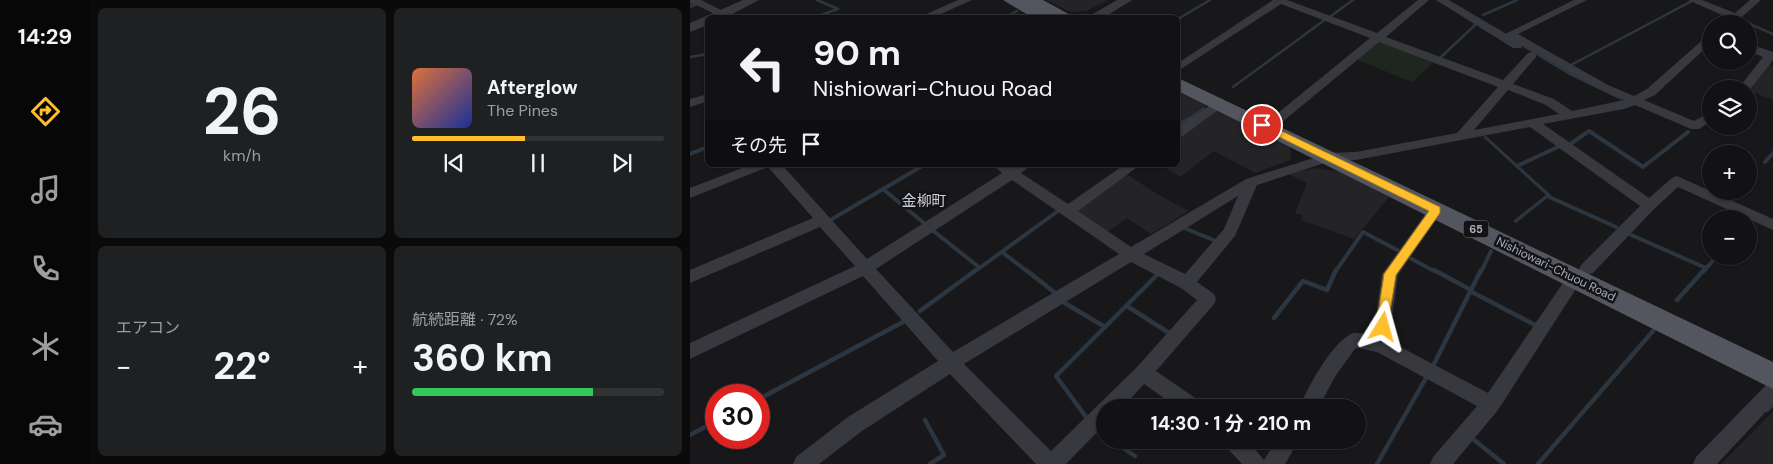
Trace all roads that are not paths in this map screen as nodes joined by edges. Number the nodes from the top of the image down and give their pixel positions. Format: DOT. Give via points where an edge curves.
graph roads {
  1 [pos="694,0"];
  2 [pos="754,0"];
  3 [pos="967,0"];
  4 [pos="1011,0"];
  5 [pos="1031,0"];
  6 [pos="1126,0"];
  7 [pos="1280,0"];
  8 [pos="1424,0"];
  9 [pos="1441,0"];
  10 [pos="1582,0"];
  11 [pos="1693,0"];
  12 [pos="1756,0"];
  13 [pos="721,15"];
  14 [pos="725,15"];
  15 [pos="930,15"];
  16 [pos="1040,15"];
  17 [pos="1062,15"];
  18 [pos="1098,15"];
  19 [pos="1722,15"];
  20 [pos="1737,15"];
  21 [pos="705,21"];
  22 [pos="690,28"];
  23 [pos="1379,38"];
  24 [pos="1702,46"];
  25 [pos="1757,50"];
  26 [pos="1532,55"];
  27 [pos="1771,56"];
  28 [pos="1180,67"];
  29 [pos="1180,73"];
  30 [pos="1751,80"];
  31 [pos="1180,85"];
  32 [pos="1505,86"];
  33 [pos="705,97"];
  34 [pos="1637,101"];
  35 [pos="690,103"];
  36 [pos="1218,104"];
  37 [pos="1624,105"];
  38 [pos="1569,115"];
  39 [pos="1277,120"];
  40 [pos="1532,122"];
  41 [pos="1702,122"];
  42 [pos="1180,132"];
  43 [pos="1462,135"];
  44 [pos="1356,156"];
  45 [pos="1330,157"];
  46 [pos="758,167"];
  47 [pos="776,167"];
  48 [pos="1130,167"];
  49 [pos="1012,168"];
  50 [pos="1251,182"];
  51 [pos="690,193"];
  52 [pos="1649,205"];
  53 [pos="1436,210"];
  54 [pos="1068,211"];
  55 [pos="822,220"];
  56 [pos="1773,225"];
  57 [pos="1130,254"];
  58 [pos="865,268"];
  59 [pos="1581,274"];
  60 [pos="690,277"];
  61 [pos="1187,283"];
  62 [pos="1380,345"];
  63 [pos="690,351"];
  64 [pos="1773,358"];
  65 [pos="951,363"];
  66 [pos="1143,373"];
  67 [pos="1773,376"];
  68 [pos="1773,391"];
  69 [pos="1118,399"];
  70 [pos="1181,399"];
  71 [pos="1313,399"];
  72 [pos="1491,404"];
  73 [pos="1096,420"];
  74 [pos="1242,449"];
  75 [pos="1283,449"];
  76 [pos="812,461"];
  77 [pos="1051,464"];
  78 [pos="1256,464"];
  79 [pos="1273,464"];
  80 [pos="1440,464"];
  81 [pos="1703,464"];
  1 -- 13 [label="street"];
  2 -- 14 [label="street"];
  3 -- 15 [label="street"];
  4 -- 16 [label="main road"];
  5 -- 17 [label="main road"];
  6 -- 18 [label="street"];
  7 -- 23 [label="street"];
  7 -- 28 [label="street"];
  8 -- 23 [label="street"];
  9 -- 26 [label="street"];
  10 -- 34 [label="street" via="1510,34 1577,73"];
  11 -- 19 [label="street"];
  12 -- 20 [label="street"];
  21 -- 22 [label="street"];
  23 -- 32 [label="street"];
  23 -- 39 [label="street"];
  24 -- 34 [label="street"];
  25 -- 27 [label="street"];
  26 -- 32 [label="street"];
  26 -- 37 [label="street"];
  27 -- 30 [label="street"];
  29 -- 39 [label="main road, Nishiowari-Chuou Road / 65"];
  31 -- 36 [label="main road, Nishiowari-Chuou Road / 65"];
  32 -- 38 [label="street" via="1550,102"];
  32 -- 43 [label="street"];
  33 -- 35 [label="street"];
  34 -- 37 [label="street"];
  34 -- 41 [label="street" via="1695,126"];
  36 -- 42 [label="street"];
  36 -- 45 [label="main road, Nishiowari-Chuou Road / 65"];
  37 -- 38 [label="street"];
  38 -- 40 [label="street"];
  39 -- 44 [label="main road, Nishiowari-Chuou Road / 65"];
  40 -- 43 [label="street"];
  40 -- 52 [label="street"];
  43 -- 44 [label="street"];
  44 -- 45 [label="street"];
  44 -- 59 [label="main road, Nishiowari-Chuou Road / 65"];
  45 -- 50 [label="street"];
  45 -- 53 [label="main road, Nishiowari-Chuou Road / 65"];
  46 -- 51 [label="street"];
  47 -- 55 [label="street"];
  48 -- 54 [label="street"];
  49 -- 54 [label="street"];
  49 -- 58 [label="street"];
  50 -- 57 [label="street"];
  50 -- 61 [label="street" via="1230,232"];
  52 -- 56 [label="street" via="1676,181"];
  52 -- 59 [label="street"];
  53 -- 59 [label="main road, Nishiowari-Chuou Road / 65"];
  53 -- 62 [label="street" via="1390,274"];
  54 -- 57 [label="street"];
  55 -- 58 [label="street"];
  55 -- 60 [label="street"];
  57 -- 61 [label="street"];
  57 -- 65 [label="street"];
  58 -- 63 [label="street"];
  58 -- 65 [label="street"];
  59 -- 64 [label="main road, Nishiowari-Chuou Road / 65"];
  59 -- 67 [label="main road, Nishiowari-Chuou Road / 65"];
  59 -- 72 [label="street"];
  61 -- 66 [label="street" via="1208,299"];
  62 -- 71 [label="street" via="1356,340 1349,344"];
  62 -- 72 [label="street"];
  65 -- 76 [label="street" via="855,424"];
  65 -- 77 [label="street"];
  66 -- 69 [label="street"];
  66 -- 70 [label="street"];
  68 -- 81 [label="street"];
  72 -- 80 [label="street"];
  73 -- 77 [label="street"];
  74 -- 78 [label="street"];
  75 -- 79 [label="street"];
}
